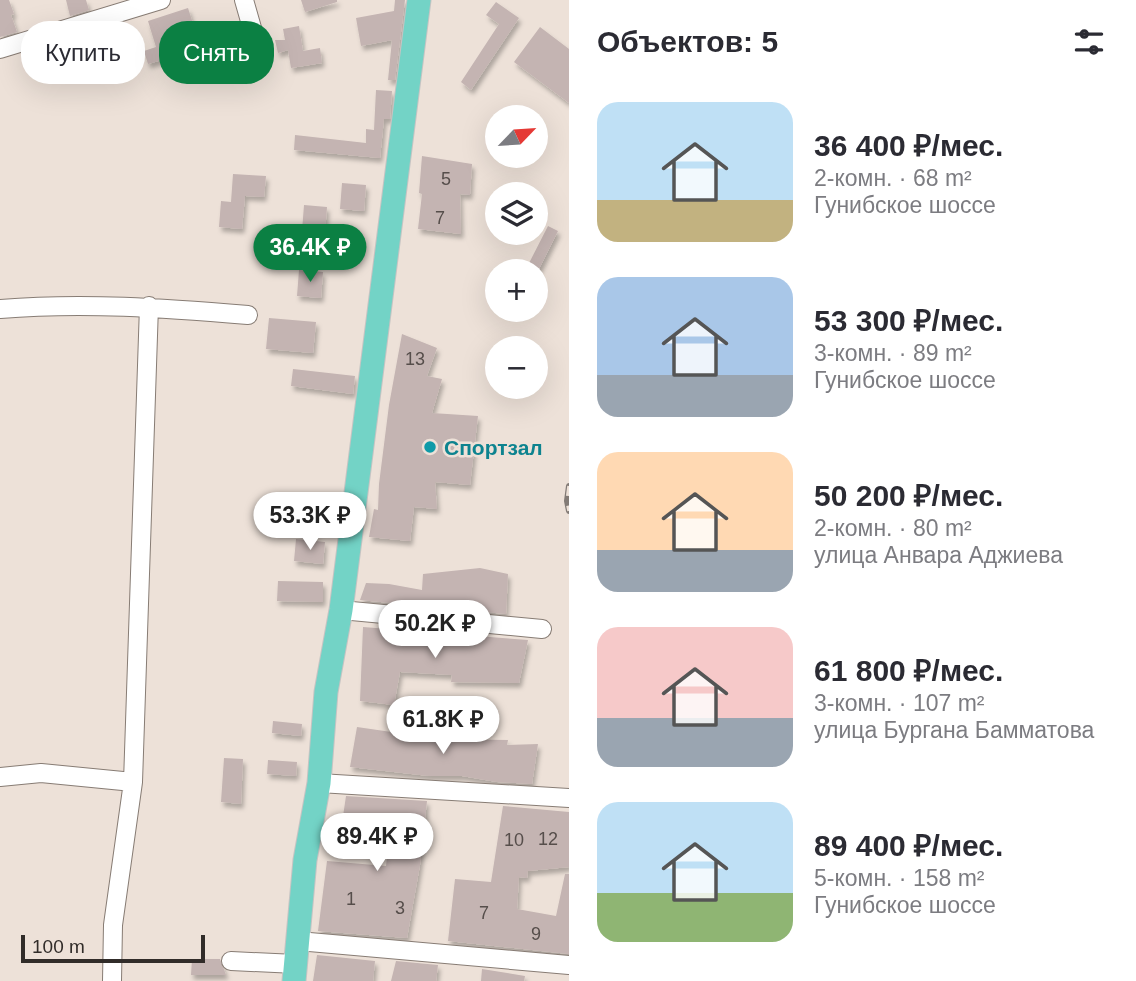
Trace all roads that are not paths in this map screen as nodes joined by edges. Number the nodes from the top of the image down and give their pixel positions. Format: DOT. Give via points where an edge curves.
graph roads {
  1 [pos="161,0"];
  2 [pos="244,0"];
  3 [pos="418,0"];
  4 [pos="104,8"];
  5 [pos="250,21"];
  6 [pos="0,48"];
  7 [pos="149,306"];
  8 [pos="0,309"];
  9 [pos="248,314"];
  10 [pos="341,610"];
  11 [pos="542,629"];
  12 [pos="0,777"];
  13 [pos="133,782"];
  14 [pos="319,783"];
  15 [pos="569,798"];
  16 [pos="298,941"];
  17 [pos="231,961"];
  18 [pos="569,965"];
  19 [pos="295,973"];
  20 [pos="112,981"];
  1 -- 4 [label="street"];
  2 -- 5 [label="street"];
  3 -- 10 [label="main road"];
  4 -- 6 [label="street"];
  7 -- 8 [label="street"];
  7 -- 9 [label="street"];
  7 -- 13 [label="street"];
  10 -- 11 [label="street"];
  10 -- 14 [label="main road" via="326,692"];
  12 -- 13 [label="street" via="41,773"];
  13 -- 20 [label="street" via="113,925"];
  14 -- 15 [label="street"];
  14 -- 16 [label="main road" via="305,860"];
  16 -- 18 [label="street"];
  16 -- 19 [label="main road"];
  17 -- 19 [label="street"];
}
